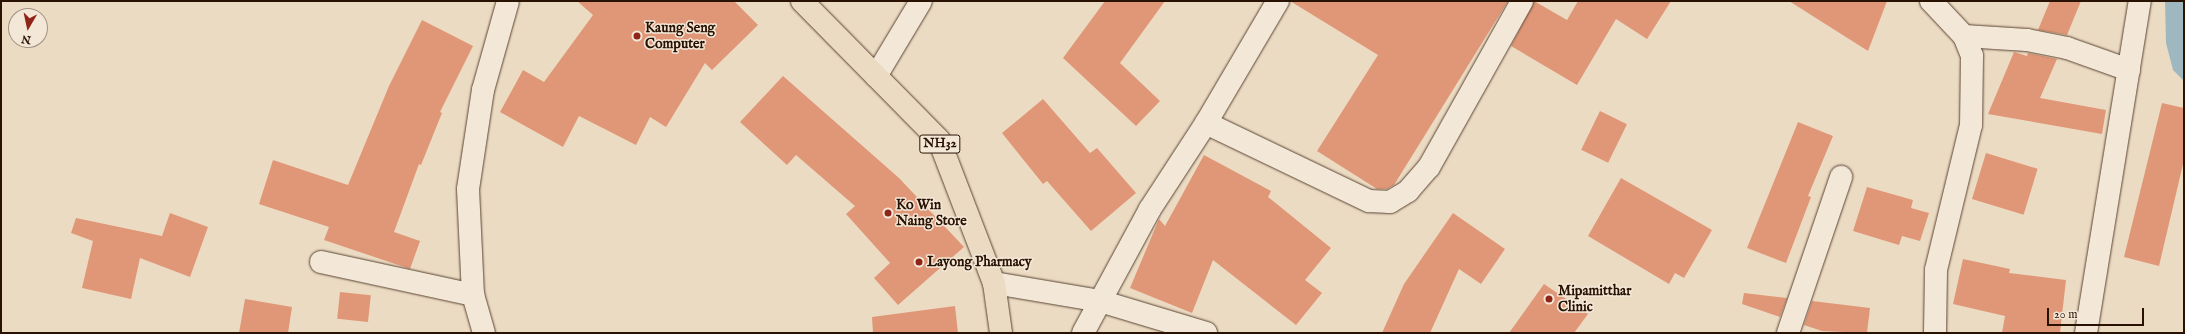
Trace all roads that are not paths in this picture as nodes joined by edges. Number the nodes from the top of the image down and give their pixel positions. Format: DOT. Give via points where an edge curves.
graph roads {
  1 [pos="508,1"];
  2 [pos="802,1"];
  3 [pos="921,1"];
  4 [pos="1278,1"];
  5 [pos="1522,1"];
  6 [pos="1931,1"];
  7 [pos="2140,1"];
  8 [pos="1964,36"];
  9 [pos="2129,70"];
  10 [pos="876,76"];
  11 [pos="1206,123"];
  12 [pos="1841,177"];
  13 [pos="321,262"];
  14 [pos="994,283"];
  15 [pos="473,295"];
  16 [pos="1100,301"];
  17 [pos="484,333"];
  18 [pos="1001,333"];
  19 [pos="1083,333"];
  20 [pos="1206,333"];
  21 [pos="1788,333"];
  22 [pos="1935,333"];
  23 [pos="2086,333"];
  1 -- 15 [label="street" via="482,90 468,190"];
  2 -- 10 [label="highway, NH32"];
  3 -- 10 [label="street"];
  4 -- 11 [label="street"];
  5 -- 11 [label="street" via="1429,168 1408,191 1390,202 1369,201"];
  6 -- 8 [label="street"];
  7 -- 9 [label="street"];
  8 -- 9 [label="street" via="2027,40 2068,48"];
  8 -- 22 [label="street" via="1972,56 1972,124 1936,270"];
  9 -- 23 [label="street"];
  10 -- 14 [label="highway, NH32" via="939,140"];
  11 -- 16 [label="street" via="1150,209"];
  12 -- 21 [label="street"];
  13 -- 15 [label="street"];
  14 -- 16 [label="street"];
  14 -- 18 [label="highway, NH32"];
  15 -- 17 [label="street"];
  16 -- 19 [label="street"];
  16 -- 20 [label="street"];
}
